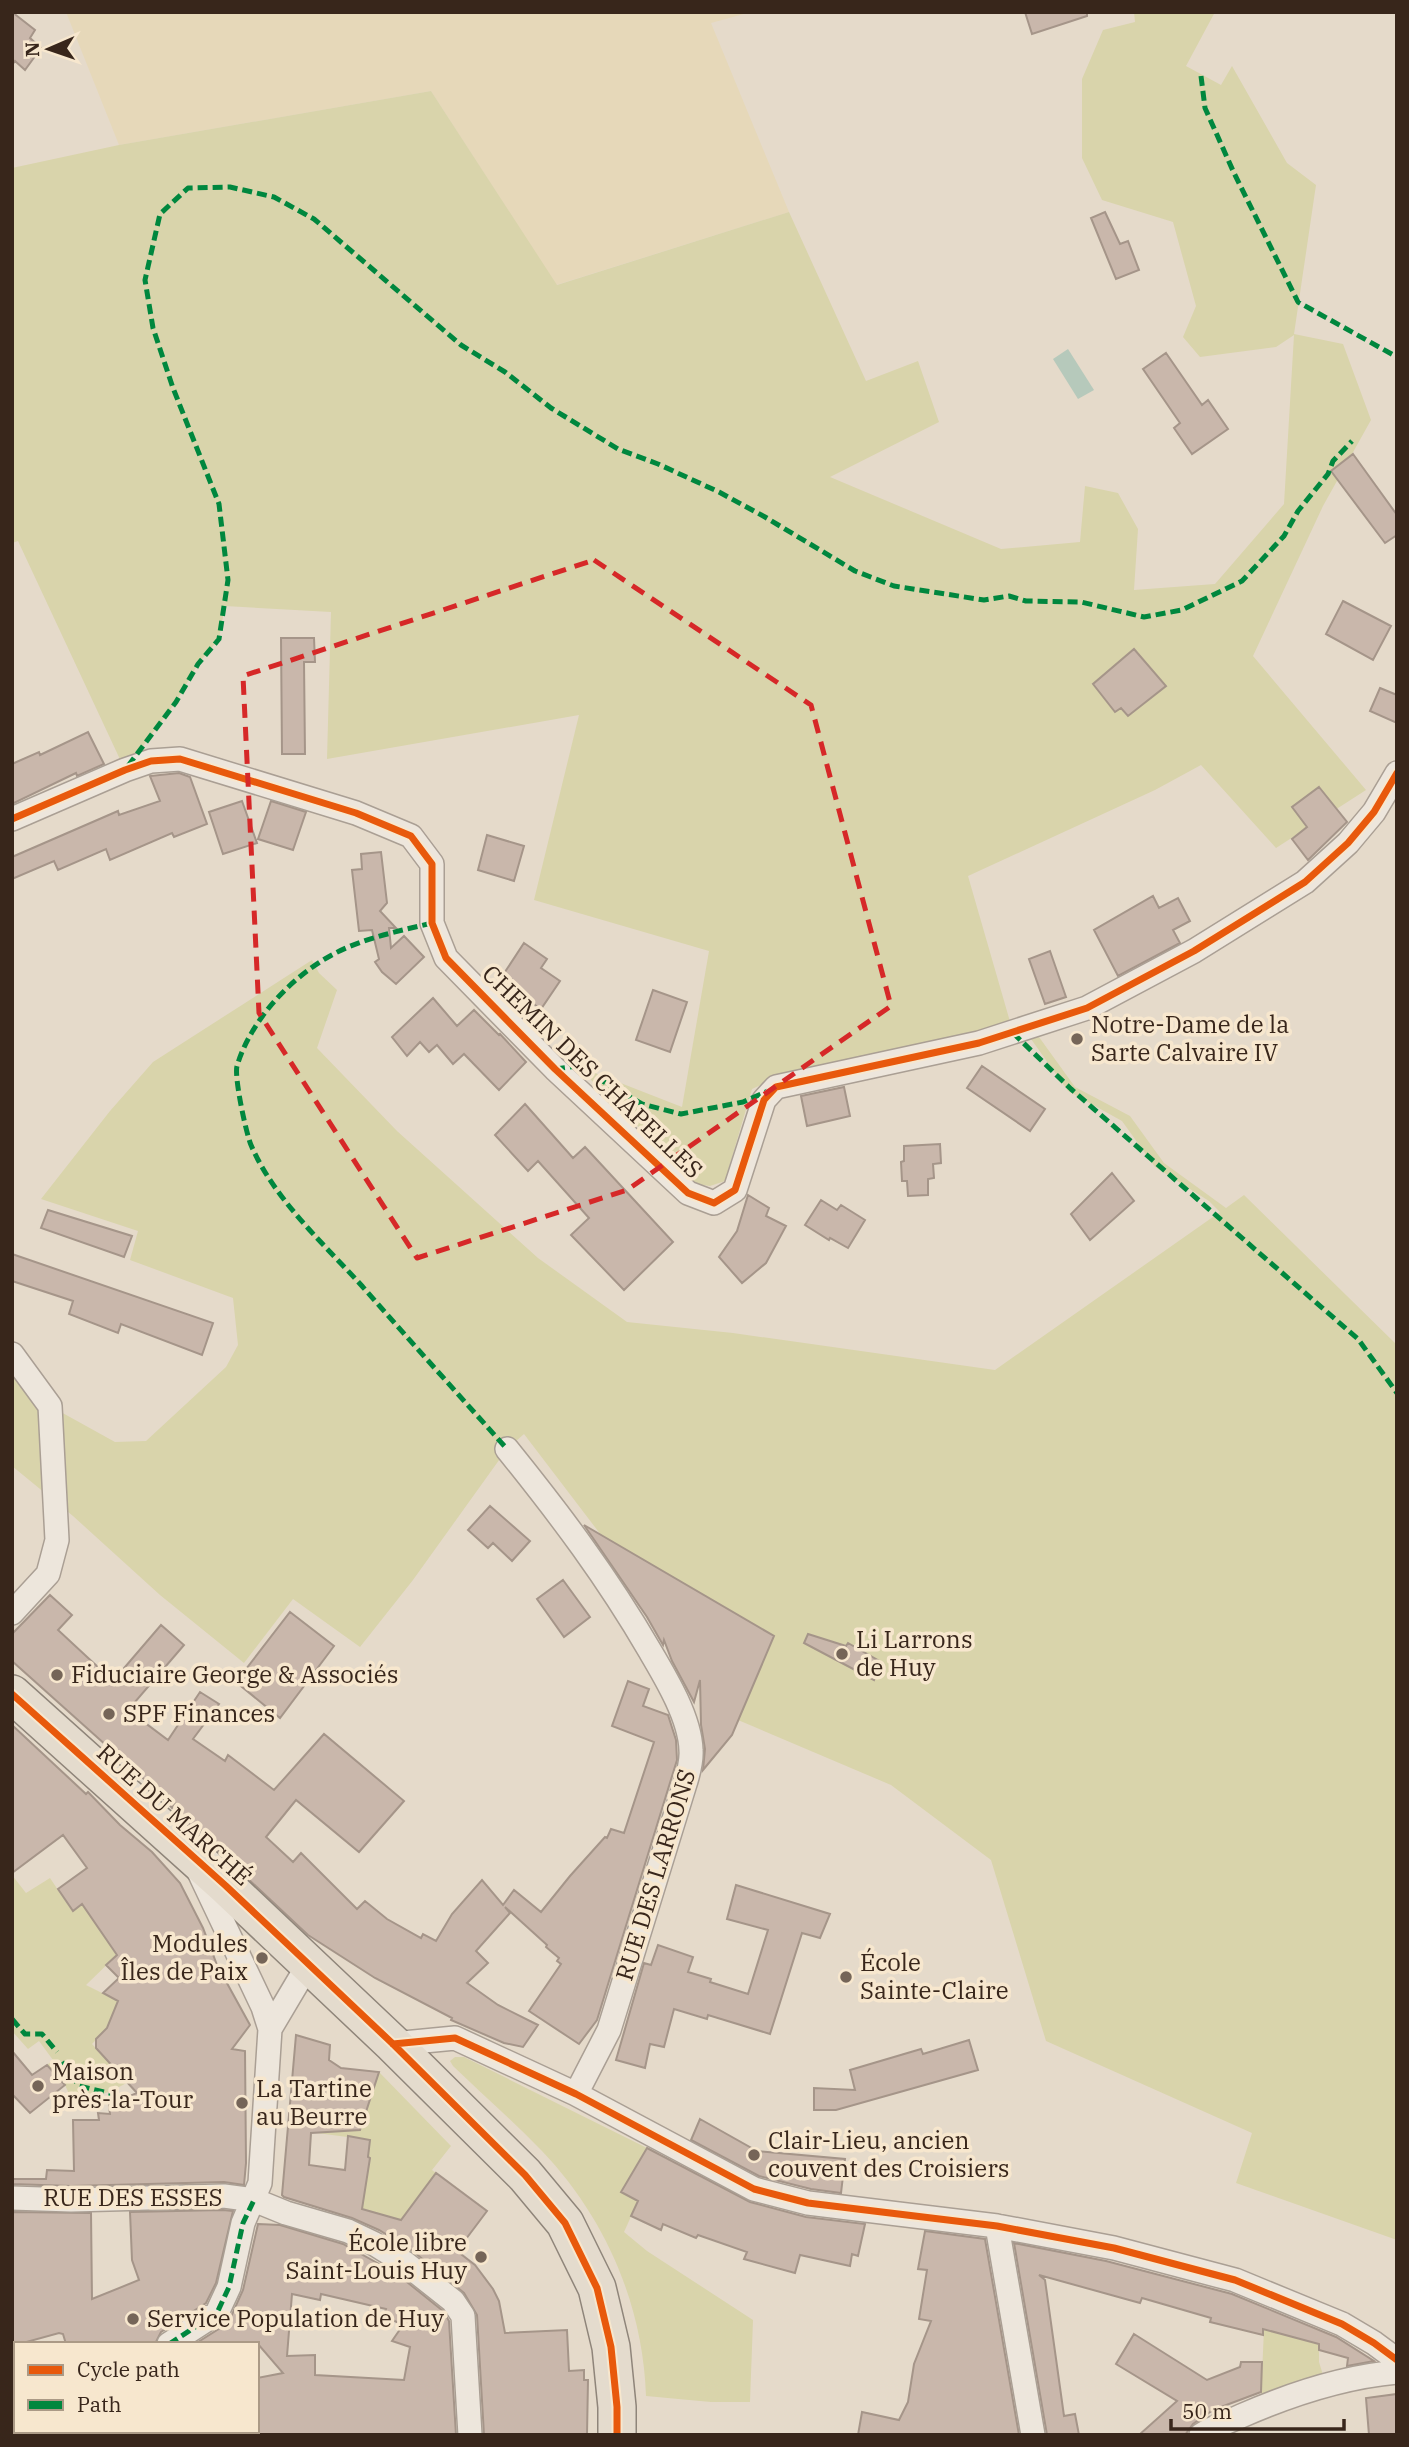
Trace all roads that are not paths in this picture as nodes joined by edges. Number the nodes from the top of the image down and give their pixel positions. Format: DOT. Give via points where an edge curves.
graph roads {
  1 [pos="1397,773"];
  2 [pos="12,819"];
  3 [pos="12,1354"];
  4 [pos="507,1449"];
  5 [pos="12,1613"];
  6 [pos="12,1694"];
  7 [pos="189,1854"];
  8 [pos="308,1965"];
  9 [pos="270,2029"];
  10 [pos="393,2045"];
  11 [pos="576,2094"];
  12 [pos="12,2198"];
  13 [pos="254,2200"];
  14 [pos="997,2226"];
  15 [pos="172,2342"];
  16 [pos="1397,2360"];
  17 [pos="1397,2372"];
  18 [pos="470,2435"];
  19 [pos="617,2435"];
  20 [pos="1033,2435"];
  21 [pos="1201,2435"];
  1 -- 2 [label="street, CHEMIN DES CHAPELLES" via="1374,812 1348,843 1304,882 1194,951 1087,1008 979,1043 776,1087 764,1100 735,1190 714,1203 688,1193 555,1069 446,958 432,923 432,864 411,836 356,813 180,759 151,761 125,770"];
  3 -- 5 [label="street" via="50,1406 57,1540 48,1574"];
  4 -- 11 [label="street, RUE DES LARRONS" via="620,1598 666,1678 691,1749 684,1787 609,2030"];
  6 -- 7 [label="main road, RUE DU MARCHÉ"];
  7 -- 8 [label="main road, RUE DU MARCHÉ"];
  7 -- 9 [label="street, RUE DU MARCHÉ"];
  8 -- 9 [label="street"];
  8 -- 10 [label="main road, RUE DU MARCHÉ"];
  9 -- 13 [label="street" via="260,2183"];
  10 -- 11 [label="street" via="455,2038"];
  10 -- 19 [label="main road, RUE DU MARCHÉ" via="525,2175 565,2223 597,2288 611,2347"];
  11 -- 14 [label="street" via="754,2189 808,2203"];
  12 -- 13 [label="street, RUE DES ESSES" via="224,2196"];
  13 -- 15 [label="street" via="217,2314"];
  13 -- 18 [label="street, RUE DES ESSES" via="373,2243 453,2301 466,2331"];
  14 -- 16 [label="street" via="1114,2248 1235,2280 1342,2324"];
  14 -- 20 [label="street"];
  17 -- 21 [label="street" via="1317,2386"];
}
